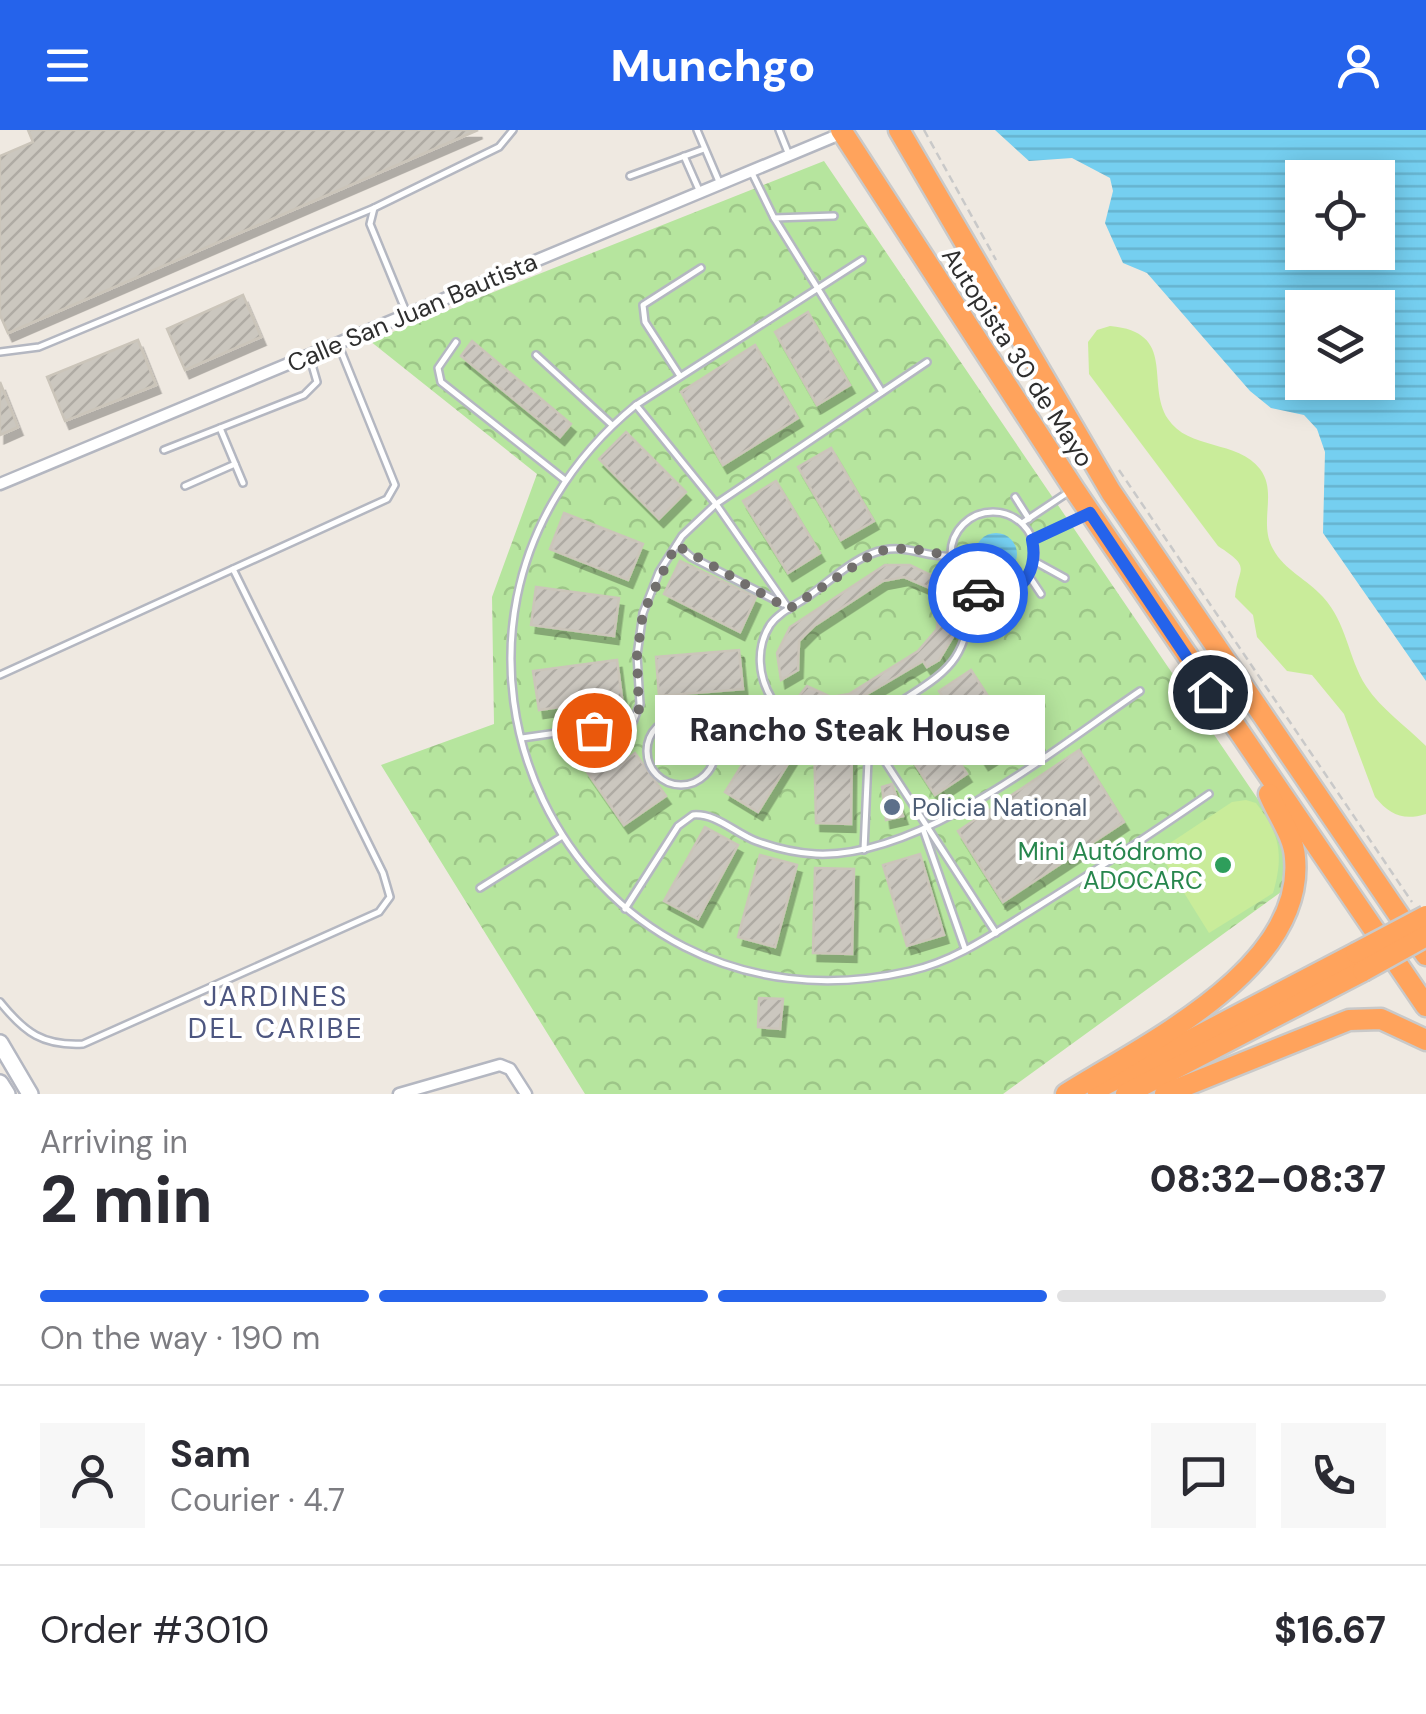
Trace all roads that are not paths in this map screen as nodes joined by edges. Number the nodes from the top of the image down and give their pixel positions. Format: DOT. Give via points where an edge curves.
graph roads {
  1 [pos="513,130"];
  2 [pos="697,130"];
  3 [pos="779,130"];
  4 [pos="899,130"];
  5 [pos="841,133"];
  6 [pos="704,148"];
  7 [pos="788,155"];
  8 [pos="684,156"];
  9 [pos="751,170"];
  10 [pos="630,176"];
  11 [pos="720,184"];
  12 [pos="700,193"];
  13 [pos="374,208"];
  14 [pos="834,216"];
  15 [pos="774,218"];
  16 [pos="862,260"];
  17 [pos="701,268"];
  18 [pos="818,289"];
  19 [pos="407,314"];
  20 [pos="456,342"];
  21 [pos="338,343"];
  22 [pos="0,352"];
  23 [pos="309,355"];
  24 [pos="536,355"];
  25 [pos="927,362"];
  26 [pos="680,376"];
  27 [pos="882,392"];
  28 [pos="636,405"];
  29 [pos="612,424"];
  30 [pos="220,428"];
  31 [pos="164,450"];
  32 [pos="235,464"];
  33 [pos="565,480"];
  34 [pos="0,484"];
  35 [pos="243,484"];
  36 [pos="185,486"];
  37 [pos="1074,489"];
  38 [pos="1015,497"];
  39 [pos="716,504"];
  40 [pos="1090,513"];
  41 [pos="1029,519"];
  42 [pos="1022,524"];
  43 [pos="1032,540"];
  44 [pos="676,545"];
  45 [pos="951,556"];
  46 [pos="1034,561"];
  47 [pos="232,569"];
  48 [pos="1029,576"];
  49 [pos="1064,578"];
  50 [pos="975,592"];
  51 [pos="1041,594"];
  52 [pos="788,608"];
  53 [pos="0,675"];
  54 [pos="1140,691"];
  55 [pos="772,698"];
  56 [pos="861,725"];
  57 [pos="710,734"];
  58 [pos="869,734"];
  59 [pos="522,738"];
  60 [pos="1253,755"];
  61 [pos="1209,794"];
  62 [pos="925,828"];
  63 [pos="562,838"];
  64 [pos="863,852"];
  65 [pos="480,888"];
  66 [pos="625,909"];
  67 [pos="1421,912"];
  68 [pos="996,933"];
  69 [pos="1426,936"];
  70 [pos="965,950"];
  71 [pos="1426,955"];
  72 [pos="1360,962"];
  73 [pos="0,1002"];
  74 [pos="1426,1006"];
  75 [pos="1426,1040"];
  76 [pos="0,1043"];
  77 [pos="444,1081"];
  78 [pos="28,1089"];
  79 [pos="3,1090"];
  80 [pos="398,1094"];
  81 [pos="446,1094"];
  82 [pos="526,1094"];
  83 [pos="1066,1094"];
  84 [pos="1086,1094"];
  85 [pos="1126,1094"];
  86 [pos="1165,1094"];
  1 -- 13 [label="lane" via="499,147"];
  2 -- 6 [label="lane"];
  3 -- 7 [label="lane"];
  4 -- 71 [label="highway, Autopista 30 de Mayo" via="1111,492"];
  5 -- 7 [label="street, Calle San Juan Bautista"];
  5 -- 37 [label="highway, Autopista 30 de Mayo"];
  6 -- 8 [label="lane"];
  6 -- 11 [label="lane"];
  7 -- 9 [label="street, Calle San Juan Bautista"];
  8 -- 10 [label="lane"];
  8 -- 12 [label="lane"];
  9 -- 11 [label="street, Calle San Juan Bautista"];
  9 -- 15 [label="lane"];
  11 -- 12 [label="street, Calle San Juan Bautista"];
  12 -- 19 [label="street, Calle San Juan Bautista"];
  13 -- 19 [label="lane" via="370,224"];
  13 -- 22 [label="lane" via="39,347"];
  14 -- 15 [label="lane"];
  15 -- 18 [label="lane"];
  16 -- 18 [label="lane"];
  17 -- 26 [label="lane" via="643,306 645,322"];
  18 -- 26 [label="lane"];
  18 -- 27 [label="lane"];
  19 -- 21 [label="street, Calle San Juan Bautista"];
  20 -- 33 [label="lane" via="438,368 442,382"];
  21 -- 23 [label="street, Calle San Juan Bautista"];
  21 -- 47 [label="lane" via="395,485 392,494"];
  23 -- 30 [label="lane" via="317,382 304,395"];
  23 -- 34 [label="street, Calle San Juan Bautista"];
  24 -- 29 [label="lane"];
  25 -- 27 [label="lane"];
  26 -- 28 [label="lane"];
  27 -- 39 [label="lane"];
  28 -- 29 [label="lane"];
  28 -- 39 [label="lane"];
  29 -- 33 [label="lane"];
  30 -- 31 [label="lane"];
  30 -- 32 [label="lane"];
  32 -- 35 [label="lane"];
  32 -- 36 [label="lane"];
  33 -- 59 [label="lane" via="533,546 516,605 510,660"];
  37 -- 40 [label="highway, Autopista 30 de Mayo"];
  37 -- 41 [label="lane"];
  38 -- 41 [label="lane"];
  39 -- 44 [label="lane"];
  39 -- 52 [label="lane"];
  40 -- 43 [label="lane"];
  40 -- 60 [label="highway, Autopista 30 de Mayo"];
  41 -- 42 [label="lane"];
  42 -- 43 [label="lane"];
  42 -- 45 [label="lane" via="999,512 973,517 954,538"];
  43 -- 46 [label="lane"];
  44 -- 52 [label="lane"];
  44 -- 59 [label="lane" via="643,613 640,704 633,722"];
  45 -- 50 [label="lane" via="958,578"];
  45 -- 52 [label="lane" via="908,548 877,551"];
  46 -- 48 [label="lane"];
  46 -- 49 [label="lane"];
  47 -- 53 [label="lane"];
  47 -- 73 [label="lane" via="390,898 379,912 83,1044 54,1045 30,1035"];
  48 -- 50 [label="lane" via="1005,595"];
  48 -- 51 [label="lane"];
  50 -- 56 [label="lane" via="960,653 949,669"];
  52 -- 55 [label="lane" via="772,622 762,645 762,673"];
  54 -- 62 [label="lane"];
  55 -- 56 [label="lane" via="788,719 808,729 832,733"];
  55 -- 57 [label="lane"];
  56 -- 58 [label="lane"];
  57 -- 57 [label="lane" via="711,768 694,783 670,783 652,769 650,738 663,722 684,717"];
  58 -- 62 [label="lane"];
  58 -- 64 [label="lane"];
  59 -- 63 [label="lane"];
  60 -- 74 [label="highway, Autopista 30 de Mayo"];
  60 -- 83 [label="highway" via="1296,858 1281,928 1268,949 1203,1006"];
  61 -- 68 [label="lane"];
  62 -- 64 [label="lane"];
  62 -- 68 [label="lane"];
  62 -- 70 [label="lane"];
  63 -- 65 [label="lane"];
  63 -- 66 [label="lane"];
  64 -- 66 [label="lane" via="776,847 694,815 678,826"];
  66 -- 70 [label="lane" via="693,951 782,974 884,976"];
  67 -- 72 [label="highway, bridge"];
  68 -- 70 [label="lane"];
  69 -- 72 [label="highway, bridge"];
  72 -- 84 [label="highway"];
  72 -- 85 [label="highway"];
  75 -- 86 [label="highway" via="1381,1019 1349,1020"];
  76 -- 78 [label="main road"];
  77 -- 80 [label="street"];
  77 -- 81 [label="street"];
  77 -- 82 [label="street" via="500,1065 510,1068"];
  78 -- 79 [label="main road"];
}
